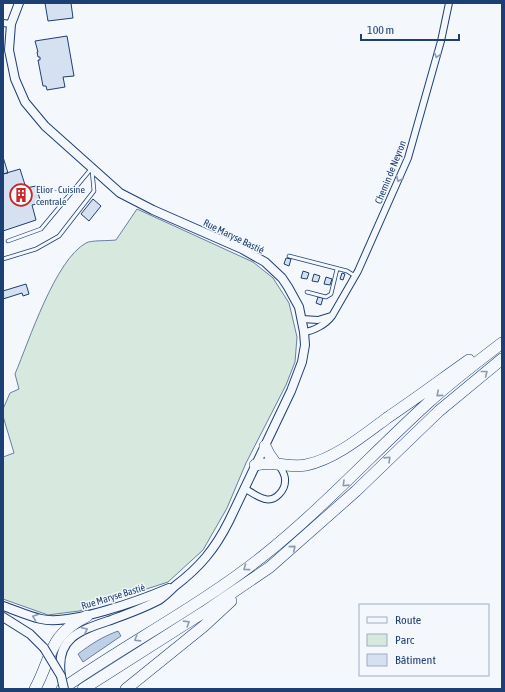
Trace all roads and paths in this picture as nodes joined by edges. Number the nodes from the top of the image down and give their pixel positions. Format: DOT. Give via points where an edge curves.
graph roads {
  1 [pos="18,3"];
  2 [pos="449,3"];
  3 [pos="7,23"];
  4 [pos="92,168"];
  5 [pos="8,241"];
  6 [pos="289,256"];
  7 [pos="3,259"];
  8 [pos="338,269"];
  9 [pos="356,273"];
  10 [pos="307,292"];
  11 [pos="332,316"];
  12 [pos="302,319"];
  13 [pos="304,332"];
  14 [pos="502,336"];
  15 [pos="502,343"];
  16 [pos="502,359"];
  17 [pos="265,446"];
  18 [pos="255,464"];
  19 [pos="277,464"];
  20 [pos="244,488"];
  21 [pos="270,567"];
  22 [pos="181,582"];
  23 [pos="3,606"];
  24 [pos="87,616"];
  25 [pos="3,617"];
  26 [pos="61,676"];
  27 [pos="35,689"];
  28 [pos="63,689"];
  29 [pos="83,689"];
  30 [pos="126,689"];
  1 -- 3 [label="main road, Rue Maryse Bastié"];
  2 -- 9 [label="street, Chemin de Neyron, one-way" via="408,158"];
  3 -- 4 [label="main road, Rue Maryse Bastié" via="15,79 24,102 45,126"];
  4 -- 5 [label="lane" via="41,229"];
  4 -- 7 [label="lane" via="94,191 59,236 36,249"];
  4 -- 12 [label="main road, Rue Maryse Bastié" via="120,193 265,262 288,287 299,307"];
  6 -- 8 [label="lane"];
  8 -- 9 [label="lane"];
  8 -- 10 [label="lane" via="329,296"];
  9 -- 11 [label="street, Chemin de Neyron"];
  11 -- 12 [label="street" via="318,320"];
  11 -- 13 [label="street, Chemin de Neyron" via="328,322"];
  12 -- 13 [label="main road, Rue Maryse Bastié"];
  13 -- 17 [label="main road, Rue Maryse Bastié" via="302,362"];
  14 -- 19 [label="highway" via="339,451 307,465"];
  15 -- 28 [label="highway, one-way" via="430,402 295,530 262,557"];
  21 -- 16 [label="highway, one-way" via="331,514 439,411"];
  17 -- 18 [label="main road, Rue Maryse Bastié"];
  17 -- 19 [label="highway"];
  18 -- 19 [label="highway"];
  18 -- 20 [label="main road, Rue Maryse Bastié"];
  19 -- 20 [label="street" via="285,480 280,494 266,500"];
  20 -- 22 [label="main road, Rue Maryse Bastié" via="215,545 202,563"];
  29 -- 21 [label="highway, one-way" via="211,608"];
  21 -- 30 [label="highway" via="204,626"];
  22 -- 24 [label="main road, Rue Maryse Bastié" via="147,597"];
  26 -- 22 [label="main road, Rue Maryse Bastié, one-way" via="62,650 74,636 160,599"];
  24 -- 23 [label="main road, Rue Maryse Bastié, one-way" via="41,619"];
  24 -- 27 [label="highway" via="60,635"];
  25 -- 26 [label="main road, bridge" via="30,634 44,648"];
  26 -- 28 [label="main road, bridge"];
}
